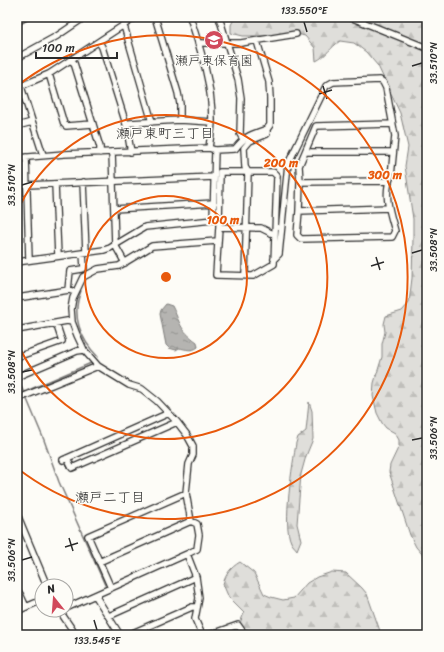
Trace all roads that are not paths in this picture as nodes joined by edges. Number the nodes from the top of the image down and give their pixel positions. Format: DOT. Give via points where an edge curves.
graph roads {
  1 [pos="26,17"];
  2 [pos="85,17"];
  3 [pos="136,17"];
  4 [pos="155,17"];
  5 [pos="190,17"];
  6 [pos="219,17"];
  7 [pos="350,17"];
  8 [pos="17,22"];
  9 [pos="123,26"];
  10 [pos="296,34"];
  11 [pos="257,41"];
  12 [pos="98,42"];
  13 [pos="198,43"];
  14 [pos="228,43"];
  15 [pos="427,48"];
  16 [pos="17,58"];
  17 [pos="71,60"];
  18 [pos="17,74"];
  19 [pos="49,74"];
  20 [pos="20,90"];
  21 [pos="180,120"];
  22 [pos="32,122"];
  23 [pos="152,122"];
  24 [pos="212,122"];
  25 [pos="93,124"];
  26 [pos="126,124"];
  27 [pos="392,124"];
  28 [pos="17,126"];
  29 [pos="267,129"];
  30 [pos="243,139"];
  31 [pos="212,149"];
  32 [pos="112,152"];
  33 [pos="131,152"];
  34 [pos="305,152"];
  35 [pos="393,152"];
  36 [pos="100,153"];
  37 [pos="43,155"];
  38 [pos="26,157"];
  39 [pos="17,158"];
  40 [pos="248,172"];
  41 [pos="214,177"];
  42 [pos="113,181"];
  43 [pos="388,181"];
  44 [pos="83,182"];
  45 [pos="300,182"];
  46 [pos="55,184"];
  47 [pos="27,185"];
  48 [pos="214,203"];
  49 [pos="389,208"];
  50 [pos="114,209"];
  51 [pos="299,211"];
  52 [pos="219,227"];
  53 [pos="247,227"];
  54 [pos="275,234"];
  55 [pos="218,241"];
  56 [pos="115,245"];
  57 [pos="85,252"];
  58 [pos="58,256"];
  59 [pos="274,259"];
  60 [pos="29,260"];
  61 [pos="17,262"];
  62 [pos="125,262"];
  63 [pos="246,275"];
  64 [pos="68,290"];
  65 [pos="75,292"];
  66 [pos="17,298"];
  67 [pos="72,322"];
  68 [pos="56,323"];
  69 [pos="17,330"];
  70 [pos="84,350"];
  71 [pos="17,357"];
  72 [pos="98,366"];
  73 [pos="19,376"];
  74 [pos="20,398"];
  75 [pos="169,413"];
  76 [pos="177,422"];
  77 [pos="120,435"];
  78 [pos="125,445"];
  79 [pos="186,493"];
  80 [pos="17,514"];
  81 [pos="191,521"];
  82 [pos="187,554"];
  83 [pos="99,562"];
  84 [pos="196,577"];
  85 [pos="44,578"];
  86 [pos="111,588"];
  87 [pos="17,595"];
  88 [pos="95,595"];
  89 [pos="34,604"];
  90 [pos="74,604"];
  91 [pos="26,607"];
  92 [pos="198,607"];
  93 [pos="17,611"];
  94 [pos="109,616"];
  95 [pos="65,618"];
  96 [pos="76,635"];
  97 [pos="120,635"];
  98 [pos="128,635"];
  99 [pos="202,635"];
  100 [pos="209,635"];
  101 [pos="248,635"];
  1 -- 8 [label="street"];
  2 -- 16 [label="street"];
  3 -- 9 [label="street"];
  4 -- 21 [label="street" via="178,93"];
  5 -- 13 [label="street"];
  6 -- 14 [label="street"];
  7 -- 15 [label="street"];
  9 -- 12 [label="street"];
  9 -- 23 [label="street"];
  10 -- 11 [label="street"];
  11 -- 14 [label="street"];
  11 -- 29 [label="street" via="268,82 270,125"];
  12 -- 17 [label="street"];
  12 -- 26 [label="street" via="102,47"];
  13 -- 14 [label="street"];
  13 -- 24 [label="street" via="210,91"];
  14 -- 30 [label="street" via="238,78 241,98 240,134"];
  17 -- 19 [label="street"];
  17 -- 25 [label="street"];
  18 -- 20 [label="street"];
  19 -- 20 [label="street"];
  19 -- 25 [label="street" via="64,124"];
  20 -- 22 [label="street"];
  21 -- 23 [label="street"];
  21 -- 24 [label="street"];
  22 -- 28 [label="street"];
  22 -- 37 [label="street"];
  23 -- 26 [label="street"];
  24 -- 31 [label="street"];
  25 -- 36 [label="street"];
  26 -- 33 [label="street"];
  27 -- 34 [label="street" via="316,126"];
  27 -- 35 [label="street" via="395,136"];
  27 -- 59 [label="street" via="386,88 380,80 333,82 326,86 288,164 279,254"];
  29 -- 30 [label="street"];
  29 -- 40 [label="street" via="267,134 250,141 244,148 245,168"];
  30 -- 31 [label="street" via="235,149"];
  31 -- 33 [label="street"];
  31 -- 41 [label="street"];
  32 -- 33 [label="street"];
  32 -- 36 [label="street"];
  32 -- 42 [label="street"];
  34 -- 35 [label="street"];
  34 -- 45 [label="street" via="299,166"];
  35 -- 43 [label="street" via="391,176"];
  36 -- 37 [label="street"];
  37 -- 38 [label="street"];
  38 -- 39 [label="street"];
  38 -- 47 [label="street"];
  40 -- 52 [label="street" via="220,172"];
  40 -- 53 [label="street"];
  40 -- 54 [label="street" via="273,172 277,176"];
  41 -- 42 [label="street"];
  41 -- 48 [label="street"];
  42 -- 44 [label="street"];
  42 -- 50 [label="street"];
  43 -- 45 [label="street"];
  43 -- 49 [label="street"];
  44 -- 46 [label="street"];
  44 -- 57 [label="street"];
  45 -- 51 [label="street"];
  46 -- 47 [label="street"];
  46 -- 58 [label="street"];
  47 -- 60 [label="street"];
  48 -- 50 [label="street"];
  48 -- 56 [label="street" via="213,220 145,227"];
  49 -- 51 [label="street"];
  49 -- 51 [label="street" via="395,231 392,237 301,239 297,235"];
  50 -- 56 [label="street"];
  52 -- 53 [label="street"];
  52 -- 55 [label="street"];
  53 -- 54 [label="street" via="261,228"];
  53 -- 63 [label="street"];
  54 -- 59 [label="street"];
  55 -- 62 [label="street" via="152,246"];
  55 -- 63 [label="street" via="216,275"];
  56 -- 57 [label="street" via="104,250"];
  56 -- 62 [label="street"];
  57 -- 58 [label="street"];
  57 -- 64 [label="street" via="84,268 70,271"];
  58 -- 60 [label="street"];
  59 -- 63 [label="street" via="274,264 253,276"];
  60 -- 61 [label="street"];
  62 -- 65 [label="street" via="119,266 89,273 83,277"];
  64 -- 65 [label="street"];
  64 -- 66 [label="street"];
  65 -- 67 [label="street" via="71,309"];
  67 -- 68 [label="street"];
  67 -- 70 [label="street"];
  68 -- 69 [label="street"];
  68 -- 71 [label="street" via="62,341"];
  70 -- 72 [label="street"];
  70 -- 73 [label="street"];
  72 -- 74 [label="street"];
  72 -- 75 [label="street" via="129,385 142,389"];
  75 -- 76 [label="street"];
  75 -- 77 [label="street"];
  76 -- 78 [label="street"];
  76 -- 79 [label="street" via="193,446"];
  77 -- 78 [label="street"];
  77 -- 78 [label="street" via="65,459 72,468"];
  79 -- 81 [label="street"];
  79 -- 83 [label="street" via="88,536"];
  80 -- 85 [label="street"];
  81 -- 82 [label="street" via="197,524 198,542 197,549"];
  81 -- 83 [label="street"];
  82 -- 84 [label="street"];
  82 -- 86 [label="street"];
  83 -- 86 [label="street"];
  84 -- 92 [label="street"];
  84 -- 94 [label="street"];
  86 -- 88 [label="street"];
  87 -- 91 [label="street" via="20,594"];
  88 -- 90 [label="street"];
  88 -- 94 [label="street"];
  89 -- 91 [label="street"];
  91 -- 93 [label="street"];
  92 -- 98 [label="street" via="192,607"];
  92 -- 99 [label="street" via="196,622"];
  94 -- 97 [label="street"];
  95 -- 96 [label="street"];
  100 -- 101 [label="street" via="238,625"];
}
